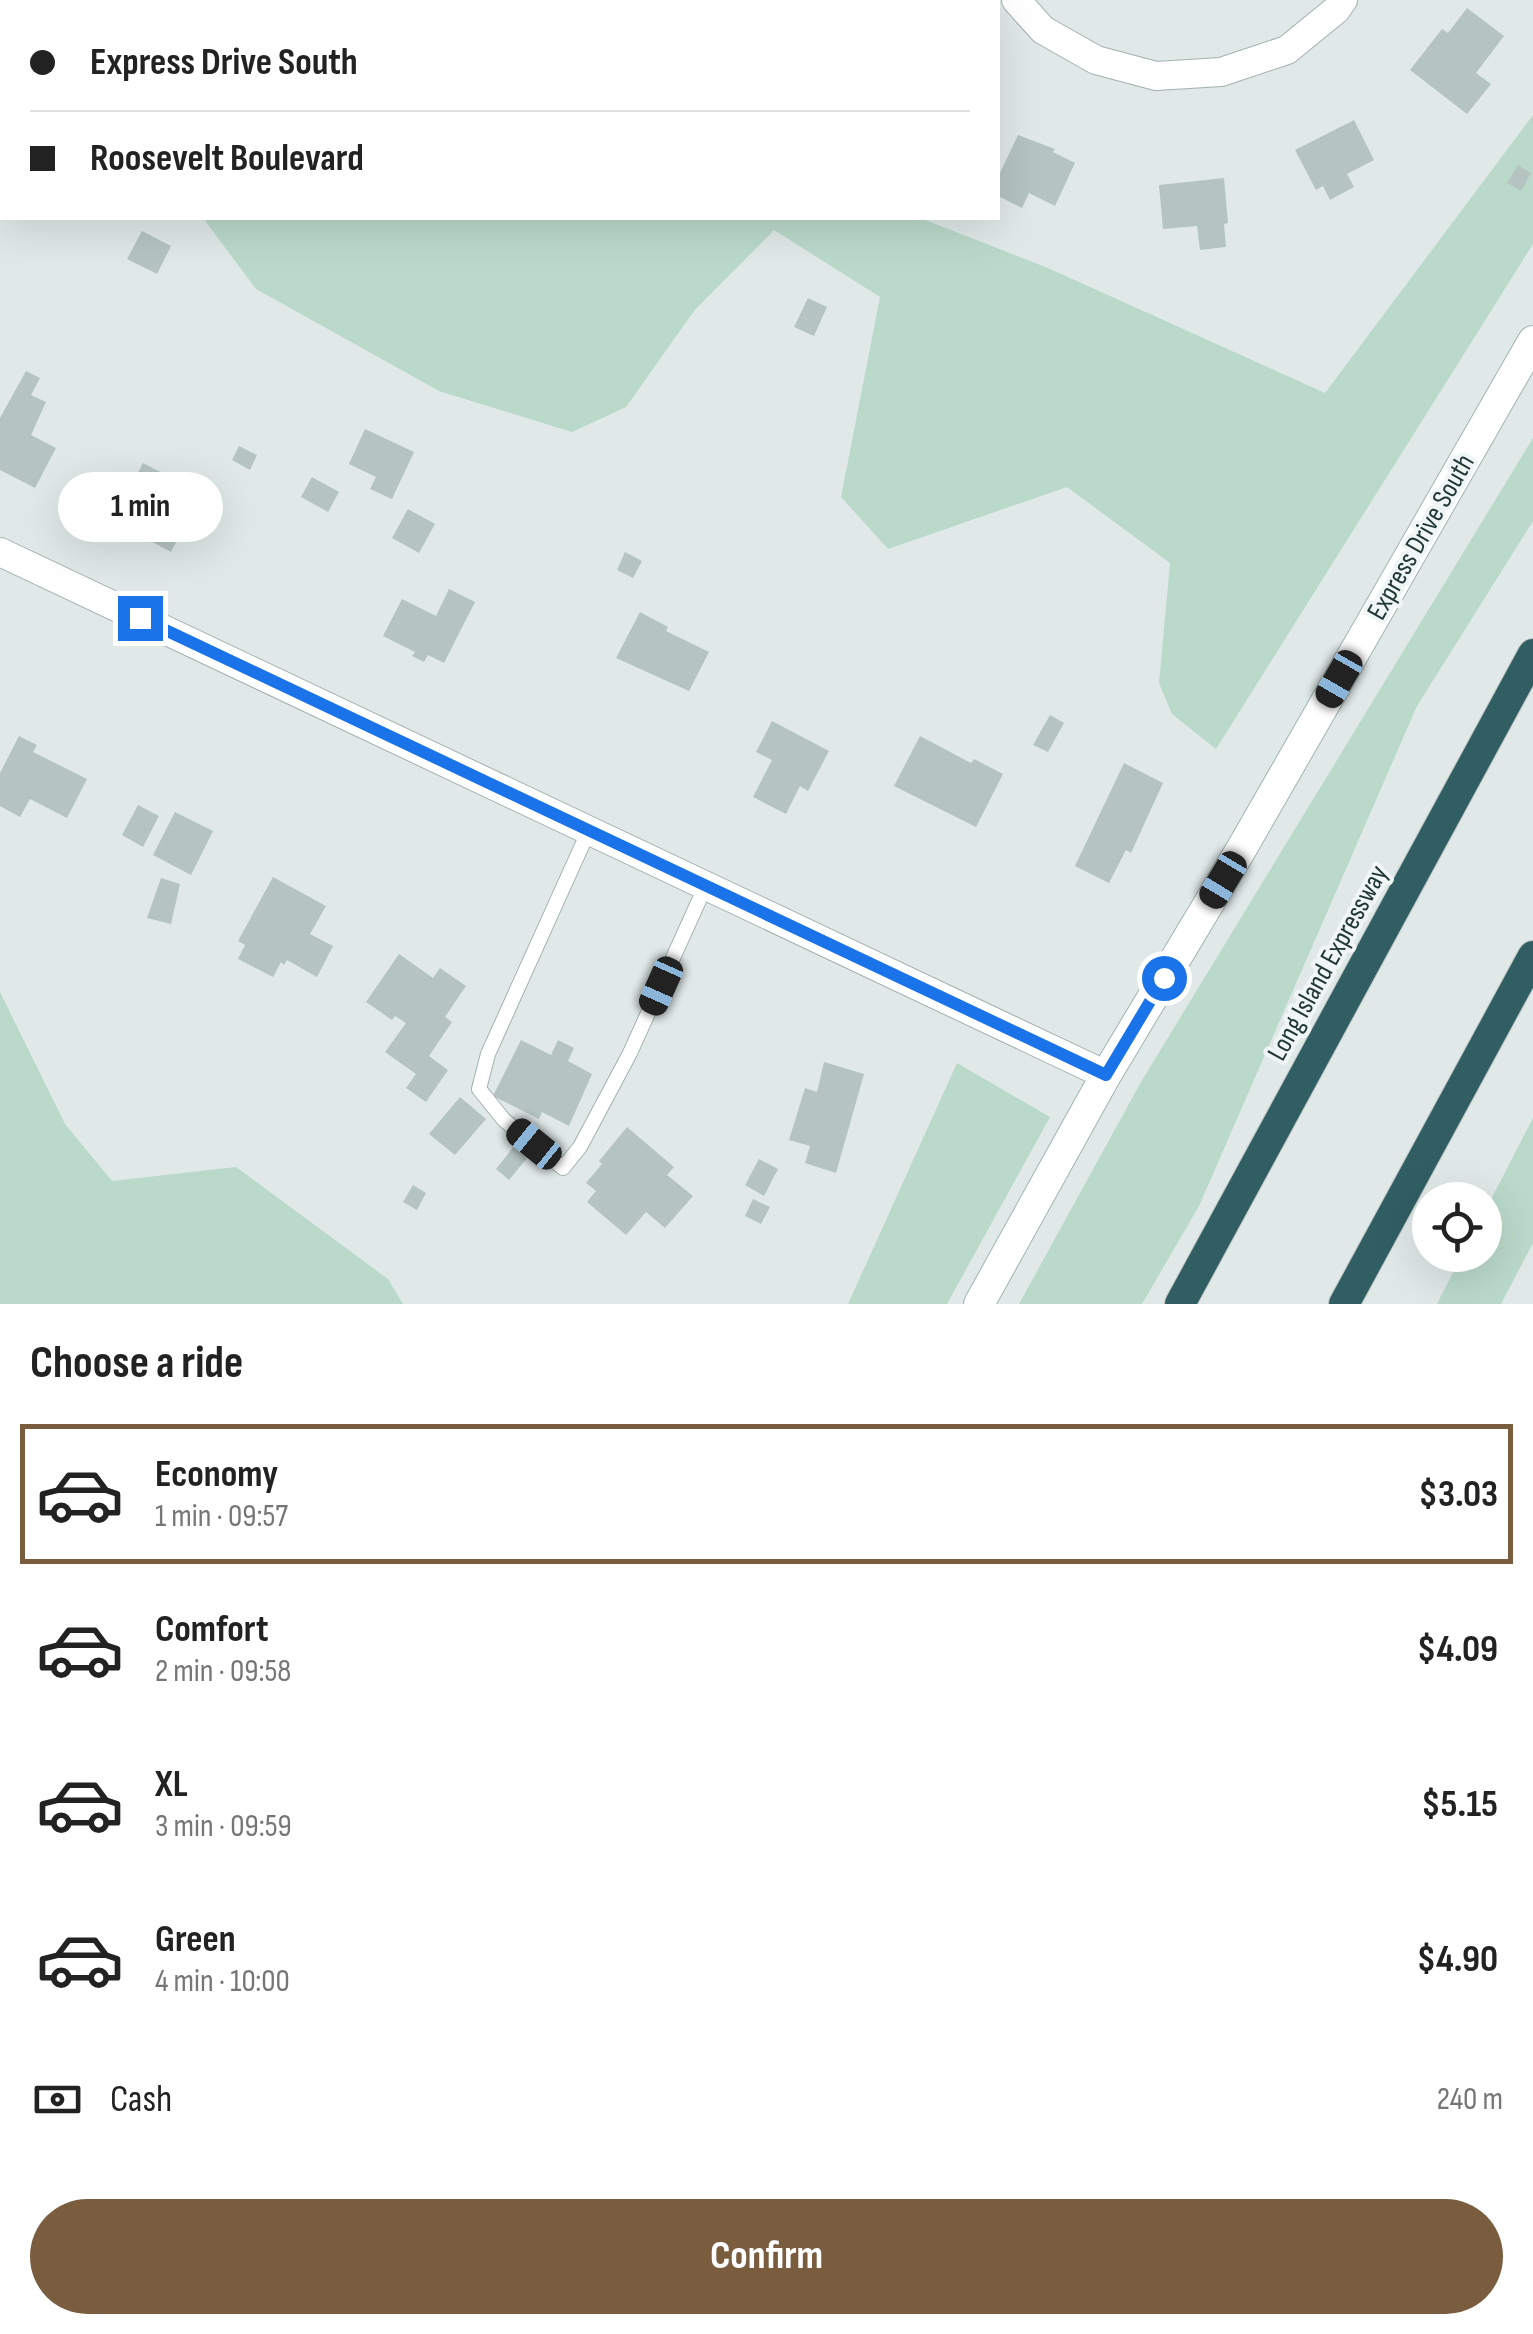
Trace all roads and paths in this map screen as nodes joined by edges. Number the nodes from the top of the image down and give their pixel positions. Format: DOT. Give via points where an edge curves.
graph roads {
  1 [pos="1016,0"];
  2 [pos="1343,0"];
  3 [pos="1533,341"];
  4 [pos="0,552"];
  5 [pos="1533,654"];
  6 [pos="588,830"];
  7 [pos="706,886"];
  8 [pos="1533,956"];
  9 [pos="1106,1075"];
  10 [pos="979,1304"];
  11 [pos="1180,1304"];
  12 [pos="1344,1304"];
  1 -- 2 [label="street" via="1042,30 1096,60 1156,76 1221,72 1287,50"];
  3 -- 9 [label="main road, Express Drive South"];
  4 -- 6 [label="street"];
  5 -- 11 [label="highway, Long Island Expressway"];
  6 -- 7 [label="street"];
  6 -- 7 [label="lane" via="488,1054 479,1089 504,1120 563,1168 630,1053"];
  7 -- 9 [label="street"];
  8 -- 12 [label="highway"];
  9 -- 10 [label="main road, Express Drive South"];
}
